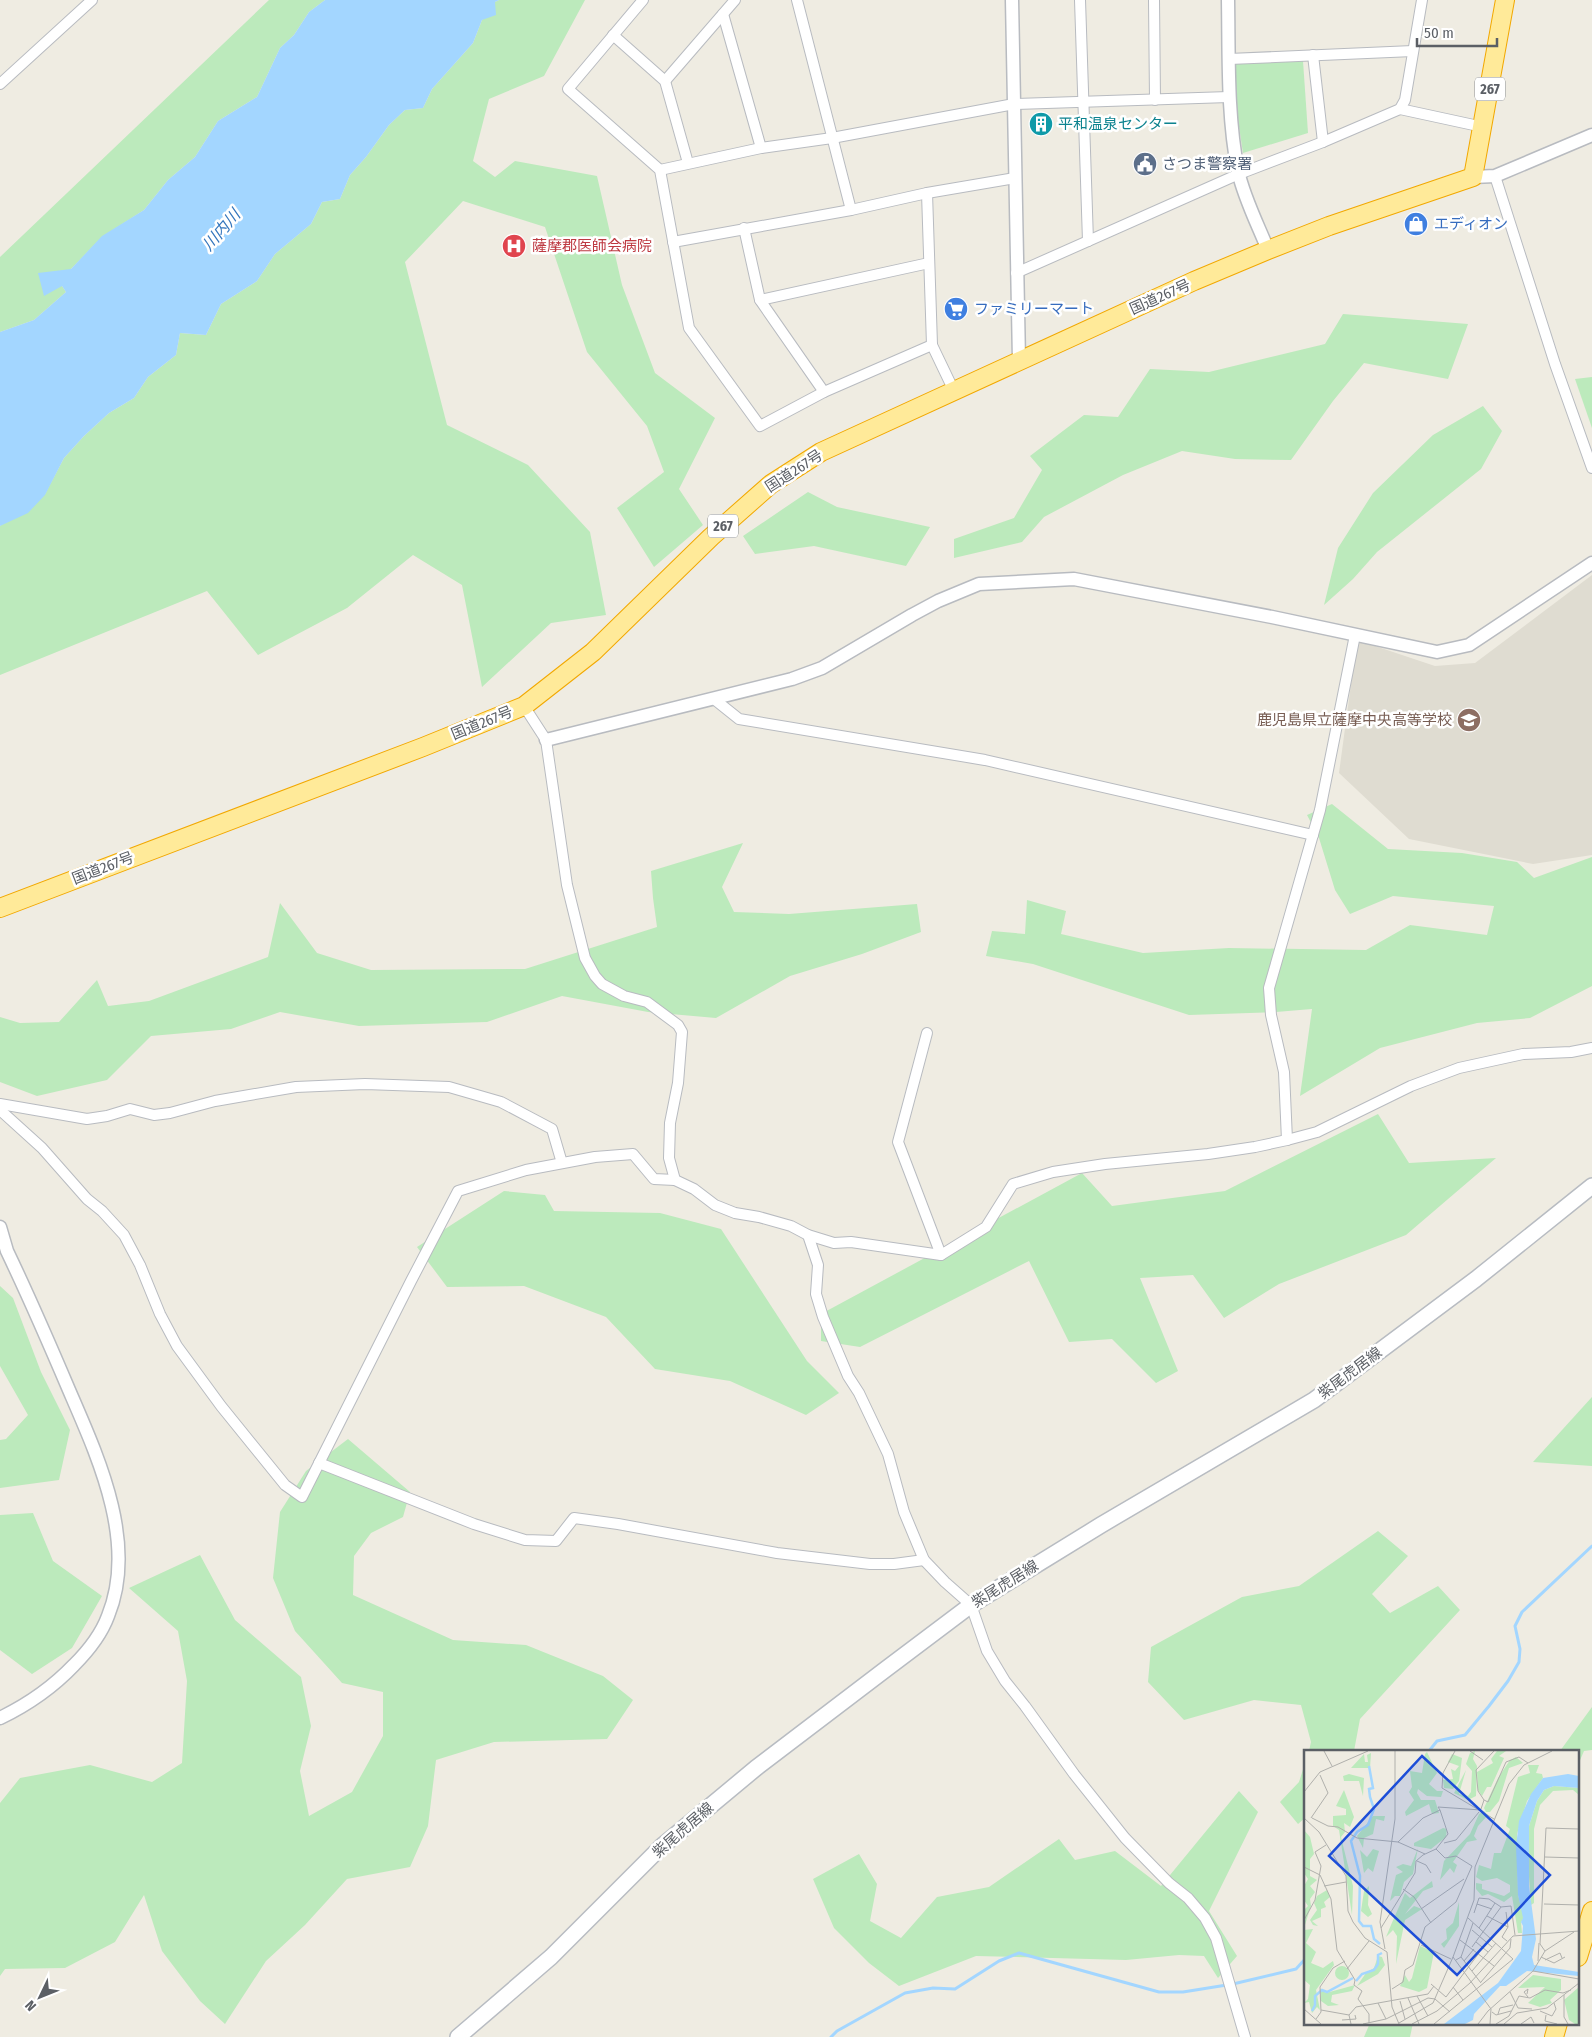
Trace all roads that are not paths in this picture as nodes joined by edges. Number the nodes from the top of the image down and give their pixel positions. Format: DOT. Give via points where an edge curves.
graph roads {
  1 [pos="92,0"];
  2 [pos="643,0"];
  3 [pos="735,0"];
  4 [pos="797,0"];
  5 [pos="1012,0"];
  6 [pos="1080,0"];
  7 [pos="1154,0"];
  8 [pos="1228,0"];
  9 [pos="1422,0"];
  10 [pos="1505,0"];
  11 [pos="722,14"];
  12 [pos="613,35"];
  13 [pos="1413,50"];
  14 [pos="1313,55"];
  15 [pos="1229,59"];
  16 [pos="666,81"];
  17 [pos="0,84"];
  18 [pos="1229,97"];
  19 [pos="1155,100"];
  20 [pos="1083,101"];
  21 [pos="1014,104"];
  22 [pos="1400,109"];
  23 [pos="1483,127"];
  24 [pos="1592,135"];
  25 [pos="832,138"];
  26 [pos="1323,142"];
  27 [pos="761,148"];
  28 [pos="688,163"];
  29 [pos="660,170"];
  30 [pos="1239,174"];
  31 [pos="1495,176"];
  32 [pos="1473,177"];
  33 [pos="1015,178"];
  34 [pos="927,193"];
  35 [pos="851,210"];
  36 [pos="744,228"];
  37 [pos="1088,241"];
  38 [pos="673,242"];
  39 [pos="1268,250"];
  40 [pos="929,263"];
  41 [pos="1016,273"];
  42 [pos="760,300"];
  43 [pos="932,345"];
  44 [pos="1019,361"];
  45 [pos="954,391"];
  46 [pos="824,392"];
  47 [pos="1592,468"];
  48 [pos="1592,562"];
  49 [pos="1355,635"];
  50 [pos="714,699"];
  51 [pos="524,706"];
  52 [pos="546,740"];
  53 [pos="1313,835"];
  54 [pos="0,908"];
  55 [pos="927,1033"];
  56 [pos="1592,1048"];
  57 [pos="0,1104"];
  58 [pos="0,1110"];
  59 [pos="1287,1140"];
  60 [pos="562,1163"];
  61 [pos="676,1180"];
  62 [pos="1592,1186"];
  63 [pos="0,1227"];
  64 [pos="808,1235"];
  65 [pos="941,1255"];
  66 [pos="319,1463"];
  67 [pos="924,1560"];
  68 [pos="971,1605"];
  69 [pos="0,1718"];
  70 [pos="1592,1911"];
  71 [pos="1580,1950"];
  72 [pos="1558,2024"];
  73 [pos="458,2037"];
  74 [pos="1245,2037"];
  75 [pos="1554,2037"];
  1 -- 17 [label="street"];
  2 -- 12 [label="street"];
  3 -- 11 [label="street"];
  4 -- 25 [label="street"];
  5 -- 21 [label="street"];
  6 -- 20 [label="street"];
  7 -- 19 [label="street"];
  8 -- 15 [label="street"];
  9 -- 13 [label="street"];
  10 -- 23 [label="highway, 267"];
  11 -- 16 [label="street"];
  11 -- 27 [label="street"];
  12 -- 16 [label="street"];
  12 -- 29 [label="street" via="568,89"];
  13 -- 14 [label="street"];
  13 -- 22 [label="street" via="1405,100"];
  14 -- 15 [label="street"];
  14 -- 26 [label="street"];
  15 -- 18 [label="street"];
  16 -- 28 [label="street"];
  18 -- 19 [label="street"];
  18 -- 30 [label="street"];
  19 -- 20 [label="street"];
  20 -- 21 [label="street"];
  20 -- 37 [label="street"];
  21 -- 25 [label="street"];
  21 -- 33 [label="street"];
  22 -- 23 [label="street"];
  22 -- 26 [label="street"];
  23 -- 32 [label="highway, 267"];
  24 -- 31 [label="street"];
  25 -- 27 [label="street"];
  25 -- 35 [label="street"];
  26 -- 30 [label="street"];
  27 -- 28 [label="street"];
  28 -- 29 [label="street"];
  29 -- 38 [label="street"];
  30 -- 37 [label="street"];
  30 -- 39 [label="street"];
  31 -- 32 [label="street"];
  31 -- 47 [label="street"];
  32 -- 39 [label="highway, 国道267号 / 267"];
  33 -- 34 [label="street"];
  33 -- 41 [label="street"];
  34 -- 35 [label="street"];
  34 -- 40 [label="street"];
  35 -- 36 [label="street"];
  36 -- 38 [label="street"];
  36 -- 42 [label="street"];
  37 -- 41 [label="street"];
  38 -- 46 [label="street" via="689,328 760,426"];
  39 -- 44 [label="highway, 国道267号 / 267"];
  40 -- 42 [label="street"];
  40 -- 43 [label="street"];
  41 -- 44 [label="street"];
  42 -- 46 [label="street"];
  43 -- 45 [label="street"];
  43 -- 46 [label="street"];
  44 -- 45 [label="highway, 国道267号 / 267"];
  45 -- 51 [label="highway, 国道267号 / 267" via="821,452 771,484 711,537 593,652"];
  48 -- 49 [label="street" via="1469,645 1437,652"];
  49 -- 50 [label="street" via="1074,579 979,584 918,611 822,668 765,687"];
  49 -- 53 [label="street"];
  50 -- 52 [label="street"];
  50 -- 53 [label="street" via="739,719 985,760"];
  51 -- 52 [label="street"];
  51 -- 54 [label="highway, 国道267号 / 267"];
  52 -- 61 [label="street" via="567,885 585,958 602,984 624,996 646,1002 678,1025 682,1032 678,1083 670,1122 669,1158"];
  53 -- 59 [label="street" via="1269,988 1271,1015 1284,1072"];
  55 -- 65 [label="street" via="898,1142"];
  56 -- 59 [label="street" via="1523,1054 1459,1068 1411,1086 1317,1132"];
  57 -- 60 [label="street" via="86,1119 130,1109 154,1115 170,1113 215,1101 296,1087 365,1084 449,1086 501,1102 552,1129"];
  58 -- 66 [label="street" via="42,1148 124,1235 177,1346 285,1485 302,1497"];
  59 -- 65 [label="street" via="1208,1154 1053,1172 1013,1184 986,1227"];
  60 -- 61 [label="street" via="633,1154 654,1178"];
  60 -- 66 [label="street" via="526,1170 458,1191"];
  61 -- 64 [label="street" via="722,1208 791,1226"];
  62 -- 68 [label="main road, 紫尾虎居線" via="1476,1279 1314,1400"];
  63 -- 69 [label="street" via="7,1251 85,1427 115,1520 118,1555 116,1587 108,1616 89,1650 60,1680"];
  64 -- 65 [label="street" via="834,1243 851,1242"];
  64 -- 67 [label="street" via="818,1264 816,1294 823,1317 848,1376 860,1393 888,1454 904,1512"];
  66 -- 67 [label="street" via="447,1514 525,1540 556,1541 574,1518 777,1553 870,1564"];
  67 -- 68 [label="street"];
  68 -- 73 [label="main road, 紫尾虎居線" via="756,1768 661,1847 551,1957"];
  68 -- 74 [label="street" via="987,1651 1005,1682 1125,1838 1205,1918 1216,1938"];
  70 -- 71 [label="highway"];
  72 -- 75 [label="highway"];
}
